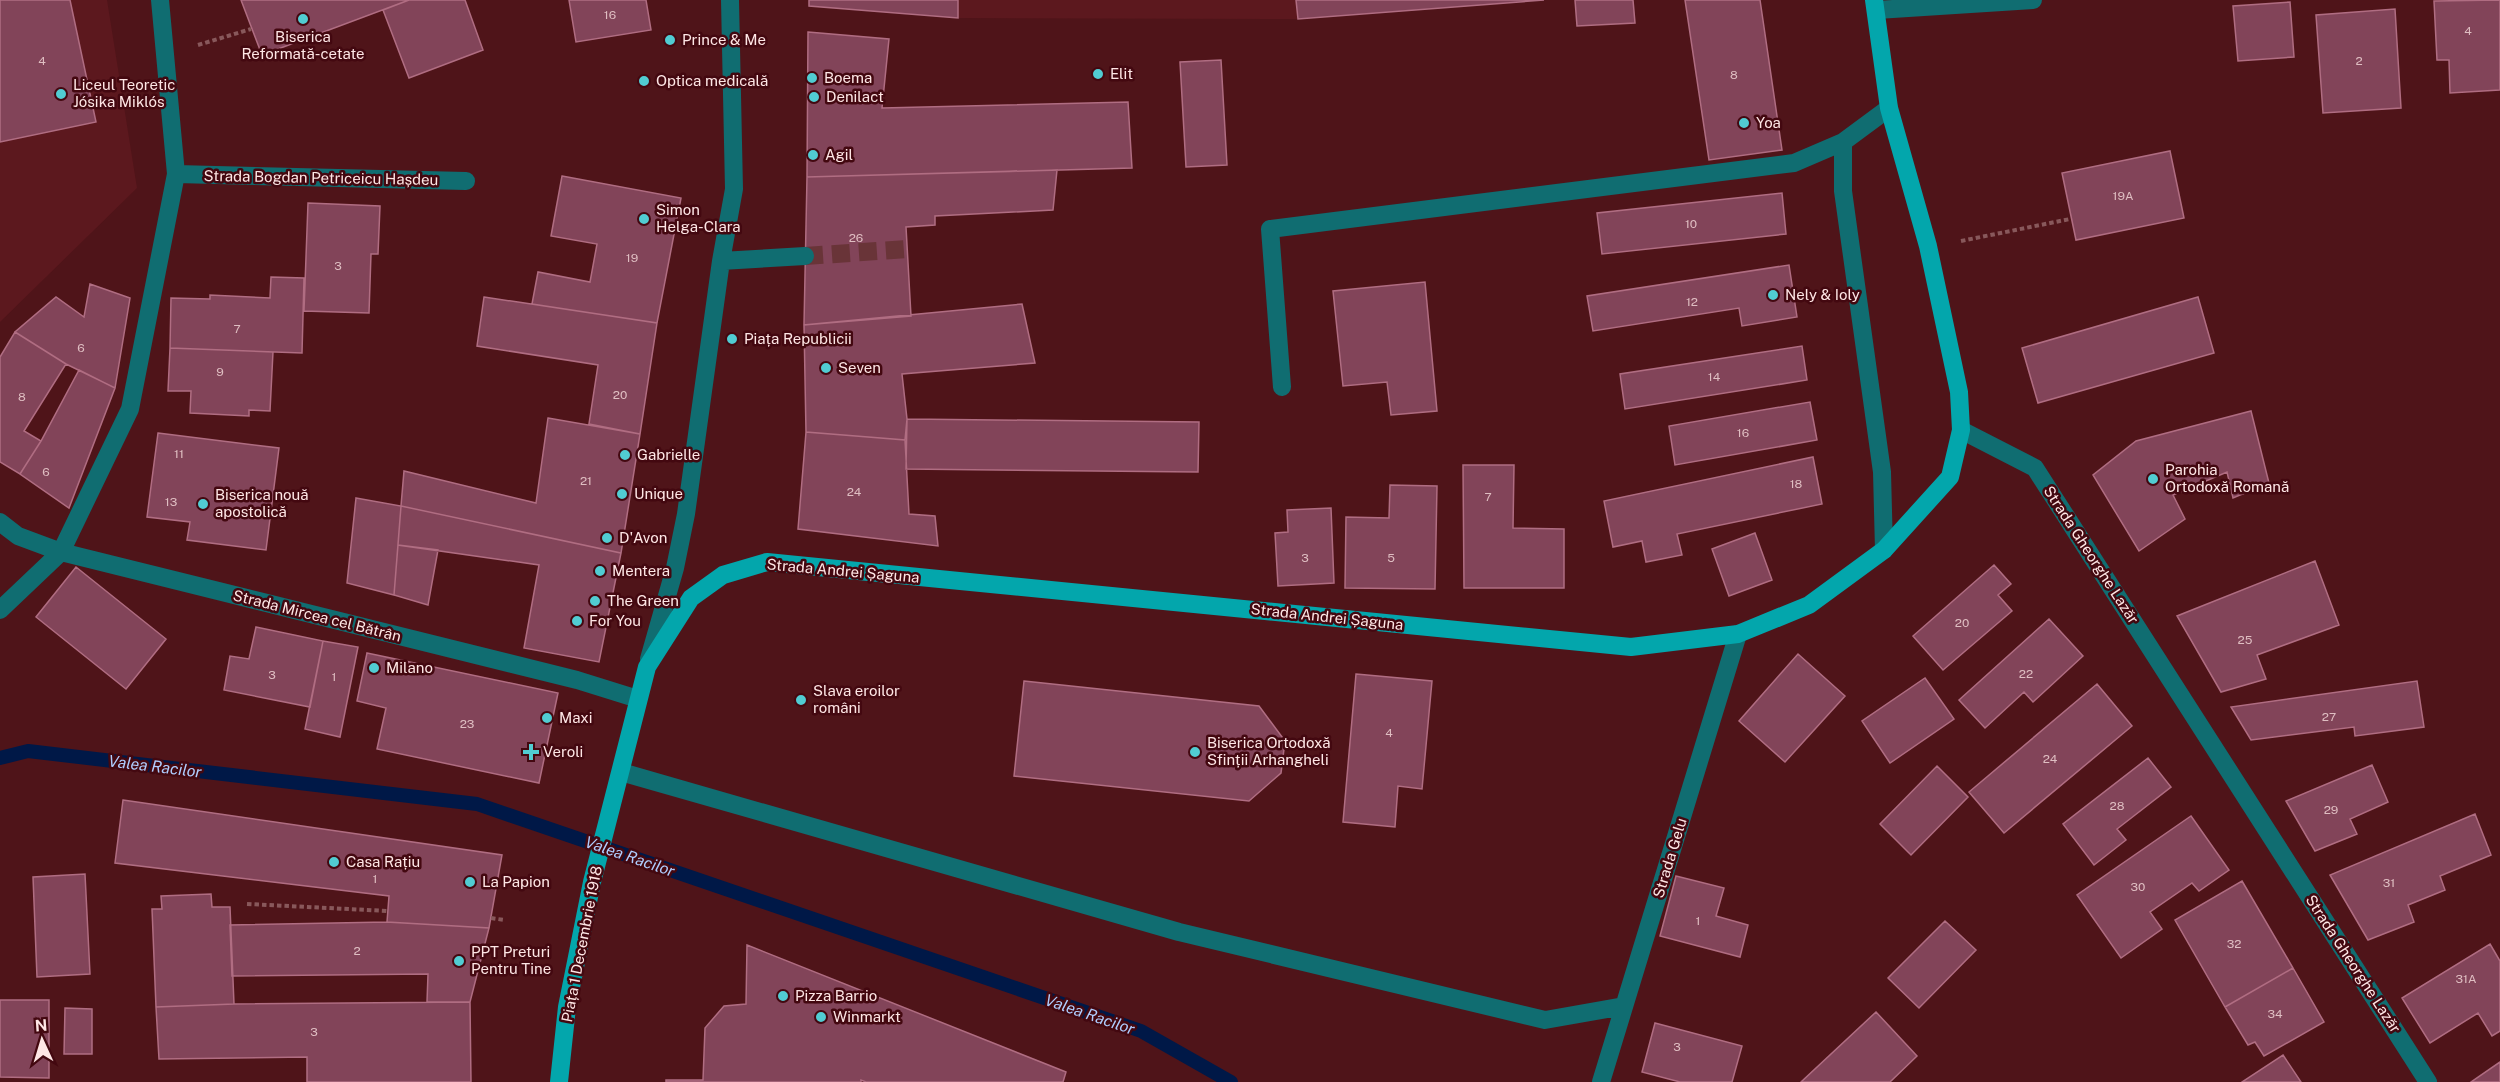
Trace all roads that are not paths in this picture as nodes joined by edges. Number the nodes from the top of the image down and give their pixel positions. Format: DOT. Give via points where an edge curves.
graph roads {
  1 [pos="160,0"];
  2 [pos="730,0"];
  3 [pos="2033,0"];
  4 [pos="1876,5"];
  5 [pos="1889,108"];
  6 [pos="1843,141"];
  7 [pos="176,174"];
  8 [pos="466,181"];
  9 [pos="805,256"];
  10 [pos="721,261"];
  11 [pos="1282,387"];
  12 [pos="1961,430"];
  13 [pos="0,522"];
  14 [pos="1884,550"];
  15 [pos="61,552"];
  16 [pos="0,610"];
  17 [pos="1738,634"];
  18 [pos="647,667"];
  19 [pos="638,699"];
  20 [pos="621,772"];
  21 [pos="1624,1006"];
  22 [pos="559,1082"];
  23 [pos="1601,1082"];
  24 [pos="2428,1082"];
  1 -- 7 [label="street"];
  2 -- 10 [label="street" via="734,189"];
  3 -- 4 [label="street"];
  4 -- 5 [label="main road"];
  5 -- 6 [label="street"];
  5 -- 12 [label="main road" via="1928,246 1959,392"];
  6 -- 11 [label="street" via="1794,163 1775,167 1270,230"];
  6 -- 14 [label="street" via="1843,191 1882,472"];
  7 -- 8 [label="street, Strada Bogdan Petriceicu Hașdeu"];
  7 -- 15 [label="street" via="130,410"];
  9 -- 10 [label="street"];
  10 -- 18 [label="street" via="686,514"];
  12 -- 14 [label="main road, Strada Andrei Șaguna" via="1950,477"];
  12 -- 24 [label="street, Strada Gheorghe Lazăr" via="2035,468"];
  13 -- 15 [label="street, Strada Mircea cel Bătrân" via="18,536"];
  14 -- 17 [label="main road, Strada Andrei Șaguna" via="1809,605"];
  15 -- 16 [label="street"];
  15 -- 19 [label="street, Strada Mircea cel Bătrân" via="577,680"];
  17 -- 18 [label="main road, Strada Andrei Șaguna" via="1631,647 767,562 723,575 691,598"];
  17 -- 21 [label="street, Strada Gelu"];
  18 -- 19 [label="main road, Piața 1 Decembrie 1918"];
  19 -- 20 [label="main road, Piața 1 Decembrie 1918"];
  20 -- 21 [label="street" via="1179,932 1545,1020"];
  20 -- 22 [label="main road, Piața 1 Decembrie 1918" via="592,882 567,1007"];
  21 -- 23 [label="street, Strada Gelu"];
}
